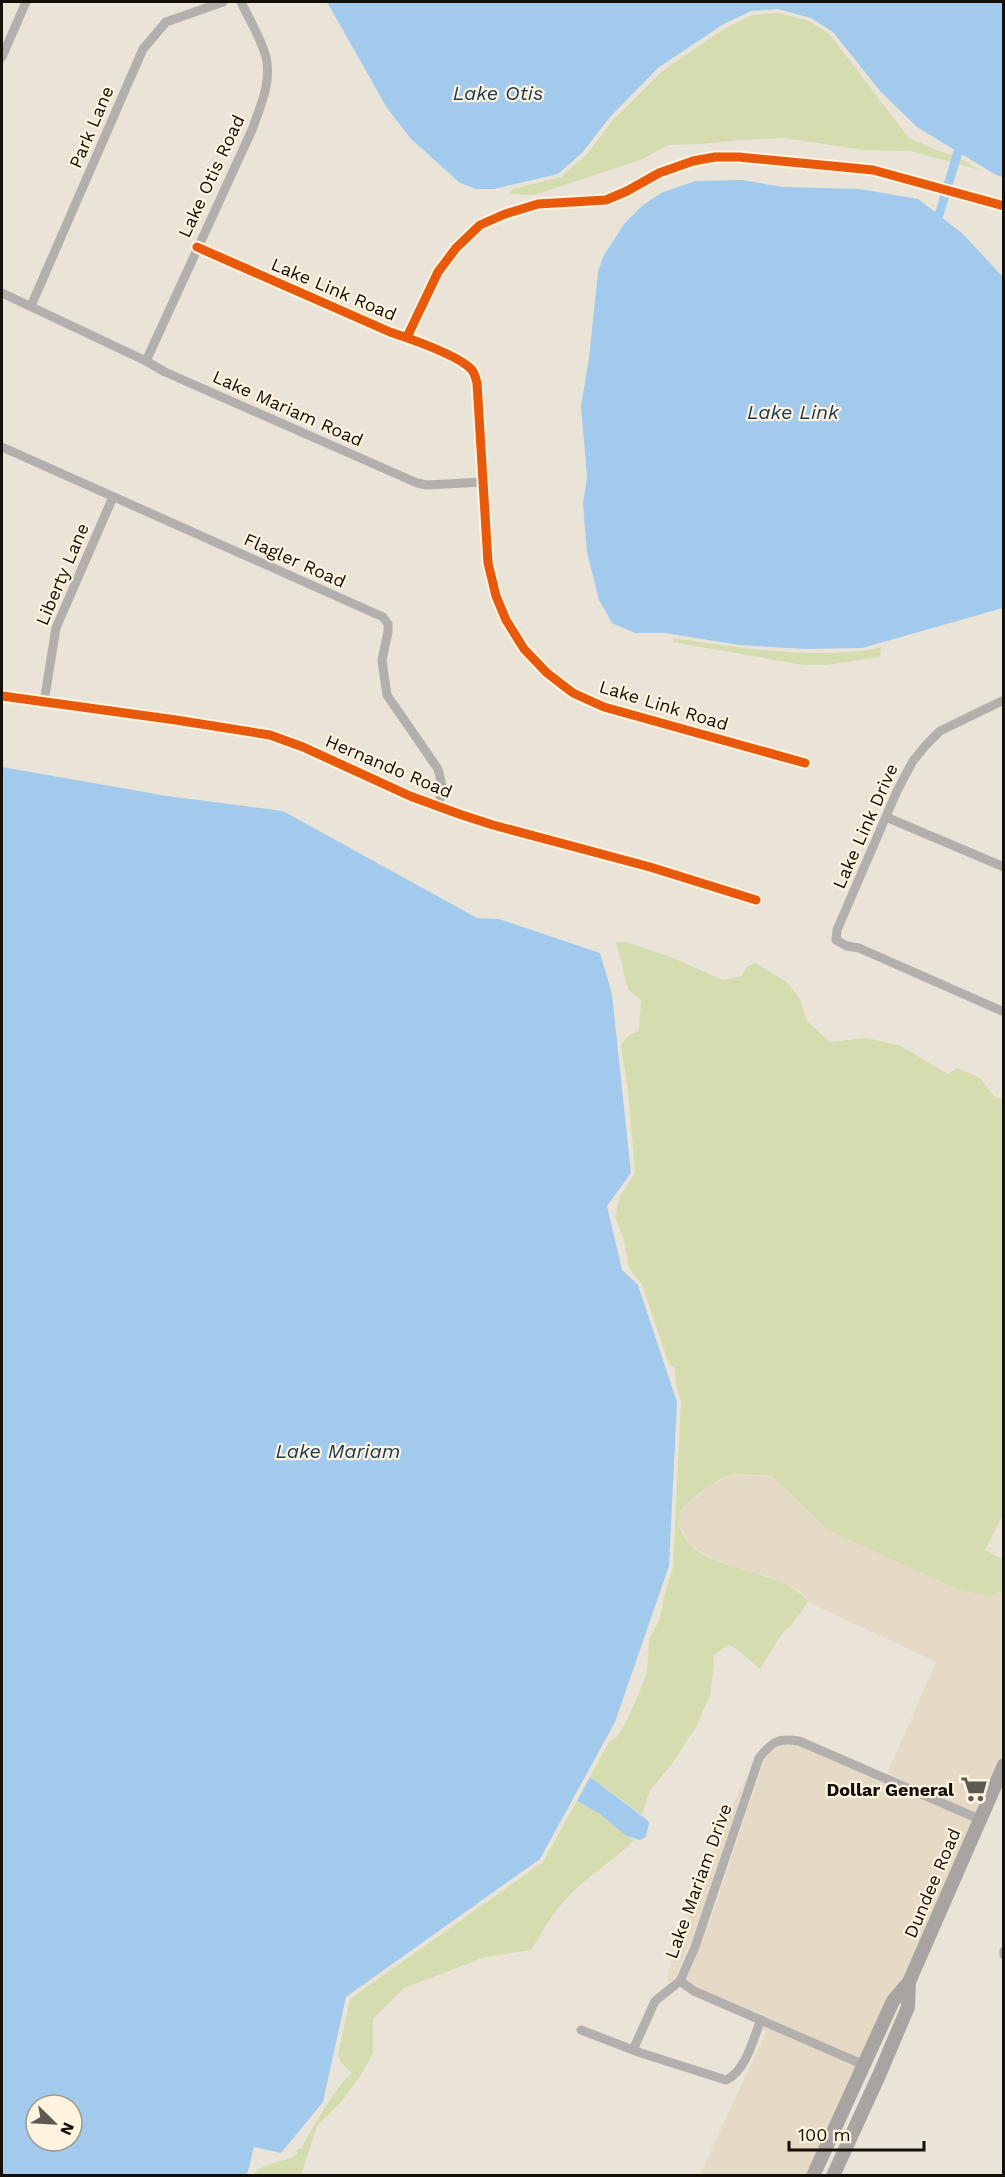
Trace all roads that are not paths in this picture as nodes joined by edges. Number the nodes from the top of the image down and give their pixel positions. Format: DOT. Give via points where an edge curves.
graph roads {
  1 [pos="26,2"];
  2 [pos="223,2"];
  3 [pos="242,2"];
  4 [pos="2,57"];
  5 [pos="1004,206"];
  6 [pos="197,247"];
  7 [pos="2,293"];
  8 [pos="32,306"];
  9 [pos="407,337"];
  10 [pos="146,361"];
  11 [pos="2,447"];
  12 [pos="483,482"];
  13 [pos="113,497"];
  14 [pos="2,696"];
  15 [pos="1004,700"];
  16 [pos="44,702"];
  17 [pos="805,764"];
  18 [pos="437,806"];
  19 [pos="886,817"];
  20 [pos="1004,867"];
  21 [pos="756,900"];
  22 [pos="1004,1012"];
  23 [pos="1004,1765"];
  24 [pos="979,1819"];
  25 [pos="680,1981"];
  26 [pos="909,1982"];
  27 [pos="760,2020"];
  28 [pos="581,2030"];
  29 [pos="633,2050"];
  30 [pos="864,2065"];
  31 [pos="813,2175"];
  32 [pos="833,2175"];
  1 -- 4 [label="street"];
  2 -- 8 [label="street, Park Lane" via="166,22 143,49"];
  3 -- 6 [label="street, Lake Otis Road" via="266,58 264,98"];
  5 -- 9 [label="street" via="873,170 739,157 693,161 606,200 537,204 480,225 438,272"];
  6 -- 9 [label="street, Lake Link Road"];
  6 -- 10 [label="street, Lake Otis Road"];
  7 -- 8 [label="street, Lake Mariam Road"];
  8 -- 10 [label="street, Lake Mariam Road"];
  9 -- 12 [label="street, Lake Link Road" via="472,371 477,389"];
  10 -- 12 [label="street, Lake Mariam Road" via="417,483"];
  11 -- 13 [label="street, Flagler Road"];
  12 -- 17 [label="street, Lake Link Road" via="488,563 496,596 524,648 547,673 573,693 604,707"];
  13 -- 16 [label="street, Liberty Lane" via="56,628"];
  13 -- 18 [label="street, Flagler Road" via="383,617 388,624 382,660 387,695 438,769 442,796"];
  14 -- 16 [label="street, Hernando Road"];
  15 -- 19 [label="street, Lake Link Drive" via="940,731 913,761"];
  16 -- 18 [label="street, Hernando Road" via="270,735"];
  18 -- 21 [label="street, Hernando Road"];
  19 -- 20 [label="street"];
  19 -- 22 [label="street, Lake Link Drive" via="836,940"];
  23 -- 24 [label="main road, Dundee Road"];
  24 -- 25 [label="street, Lake Mariam Drive" via="799,1741 775,1742 759,1758"];
  24 -- 26 [label="main road, Dundee Road"];
  25 -- 27 [label="street, Lake Mariam Drive"];
  25 -- 29 [label="street" via="655,2001"];
  26 -- 30 [label="main road, Dundee Road" via="893,2001"];
  26 -- 32 [label="main road, Dundee Road" via="908,2007"];
  27 -- 29 [label="street" via="741,2065 726,2080"];
  27 -- 30 [label="street, Lake Mariam Drive"];
  28 -- 29 [label="street"];
  30 -- 31 [label="main road, Dundee Road"];
}
